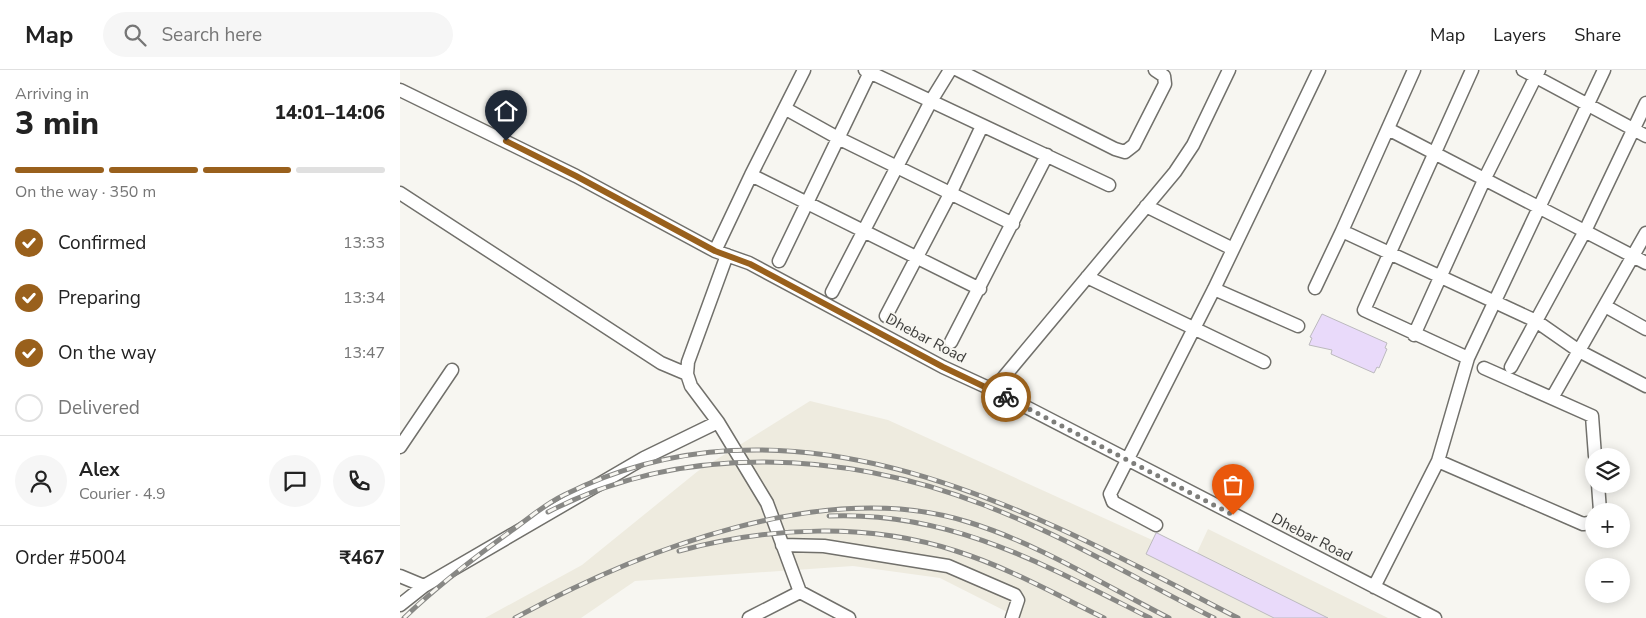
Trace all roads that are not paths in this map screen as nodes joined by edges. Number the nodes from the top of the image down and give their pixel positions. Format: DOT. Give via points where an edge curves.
graph roads {
  1 [pos="804,70"];
  2 [pos="950,70"];
  3 [pos="958,70"];
  4 [pos="1155,70"];
  5 [pos="1229,70"];
  6 [pos="1319,70"];
  7 [pos="1414,70"];
  8 [pos="1472,70"];
  9 [pos="1523,70"];
  10 [pos="1604,70"];
  11 [pos="868,71"];
  12 [pos="1537,73"];
  13 [pos="400,90"];
  14 [pos="930,102"];
  15 [pos="1646,103"];
  16 [pos="1586,104"];
  17 [pos="786,109"];
  18 [pos="982,126"];
  19 [pos="1388,129"];
  20 [pos="1632,129"];
  21 [pos="1646,136"];
  22 [pos="838,138"];
  23 [pos="1436,152"];
  24 [pos="1047,155"];
  25 [pos="897,167"];
  26 [pos="750,175"];
  27 [pos="1485,178"];
  28 [pos="1109,185"];
  29 [pos="951,192"];
  30 [pos="400,193"];
  31 [pos="807,205"];
  32 [pos="1146,206"];
  33 [pos="1539,207"];
  34 [pos="1013,224"];
  35 [pos="1585,230"];
  36 [pos="864,231"];
  37 [pos="1342,231"];
  38 [pos="1646,233"];
  39 [pos="1233,249"];
  40 [pos="1391,252"];
  41 [pos="721,253"];
  42 [pos="1634,256"];
  43 [pos="917,258"];
  44 [pos="779,261"];
  45 [pos="1646,263"];
  46 [pos="1087,277"];
  47 [pos="1440,277"];
  48 [pos="1315,288"];
  49 [pos="1214,289"];
  50 [pos="980,290"];
  51 [pos="832,292"];
  52 [pos="1495,301"];
  53 [pos="1605,306"];
  54 [pos="886,316"];
  55 [pos="1536,321"];
  56 [pos="1298,326"];
  57 [pos="1195,328"];
  58 [pos="1646,329"];
  59 [pos="1414,335"];
  60 [pos="952,342"];
  61 [pos="1579,351"];
  62 [pos="1468,358"];
  63 [pos="1264,362"];
  64 [pos="1510,367"];
  65 [pos="1484,368"];
  66 [pos="452,370"];
  67 [pos="687,374"];
  68 [pos="1646,386"];
  69 [pos="993,390"];
  70 [pos="1552,398"];
  71 [pos="718,422"];
  72 [pos="400,447"];
  73 [pos="1594,448"];
  74 [pos="1128,461"];
  75 [pos="1438,461"];
  76 [pos="1585,524"];
  77 [pos="1156,525"];
  78 [pos="782,544"];
  79 [pos="400,576"];
  80 [pos="424,586"];
  81 [pos="1374,587"];
  82 [pos="800,592"];
  83 [pos="400,605"];
  84 [pos="750,618"];
  85 [pos="848,618"];
  86 [pos="1012,618"];
  87 [pos="1435,618"];
  1 -- 17 [label="street"];
  2 -- 14 [label="street"];
  3 -- 4 [label="street" via="1126,152 1134,145 1165,84 1164,76"];
  5 -- 32 [label="street" via="1193,145"];
  6 -- 39 [label="street"];
  7 -- 19 [label="street"];
  8 -- 23 [label="street"];
  9 -- 12 [label="street"];
  10 -- 16 [label="street"];
  11 -- 14 [label="street"];
  11 -- 22 [label="street"];
  12 -- 16 [label="street"];
  12 -- 27 [label="street"];
  13 -- 41 [label="street, Dhebar Road" via="576,176"];
  14 -- 18 [label="street"];
  14 -- 25 [label="street"];
  15 -- 20 [label="street"];
  16 -- 20 [label="street"];
  16 -- 33 [label="street"];
  17 -- 22 [label="street"];
  17 -- 26 [label="street"];
  18 -- 24 [label="street"];
  18 -- 29 [label="street"];
  19 -- 23 [label="street"];
  19 -- 37 [label="street"];
  20 -- 21 [label="street"];
  20 -- 35 [label="street"];
  22 -- 25 [label="street"];
  22 -- 31 [label="street"];
  23 -- 27 [label="street"];
  23 -- 40 [label="street"];
  24 -- 28 [label="street"];
  24 -- 34 [label="street"];
  25 -- 29 [label="street"];
  25 -- 36 [label="street"];
  26 -- 31 [label="street"];
  26 -- 41 [label="street"];
  27 -- 33 [label="street"];
  27 -- 47 [label="street"];
  29 -- 34 [label="street"];
  29 -- 43 [label="street"];
  30 -- 67 [label="street" via="661,363"];
  31 -- 36 [label="street"];
  31 -- 44 [label="street"];
  32 -- 39 [label="street"];
  32 -- 46 [label="street"];
  33 -- 35 [label="street"];
  33 -- 52 [label="street"];
  34 -- 50 [label="street"];
  35 -- 42 [label="street"];
  35 -- 55 [label="street"];
  36 -- 43 [label="street"];
  36 -- 51 [label="street"];
  37 -- 40 [label="street"];
  37 -- 48 [label="street"];
  38 -- 42 [label="street"];
  39 -- 49 [label="street"];
  40 -- 47 [label="street"];
  40 -- 59 [label="street" via="1364,310"];
  41 -- 67 [label="street"];
  41 -- 69 [label="street, Dhebar Road" via="750,264 943,367"];
  42 -- 45 [label="street"];
  42 -- 53 [label="street"];
  43 -- 50 [label="street"];
  43 -- 54 [label="street"];
  46 -- 57 [label="street"];
  46 -- 69 [label="street"];
  47 -- 52 [label="street"];
  47 -- 59 [label="street"];
  49 -- 56 [label="street"];
  49 -- 57 [label="street"];
  50 -- 60 [label="street"];
  52 -- 55 [label="street"];
  52 -- 62 [label="street"];
  53 -- 58 [label="street"];
  53 -- 61 [label="street"];
  55 -- 61 [label="street"];
  55 -- 64 [label="street"];
  57 -- 63 [label="street"];
  57 -- 74 [label="street"];
  59 -- 62 [label="street"];
  61 -- 68 [label="street"];
  61 -- 70 [label="street"];
  62 -- 75 [label="street"];
  65 -- 70 [label="street"];
  66 -- 72 [label="street"];
  67 -- 71 [label="street"];
  69 -- 74 [label="street, Dhebar Road"];
  70 -- 73 [label="street" via="1592,416"];
  71 -- 78 [label="street" via="767,503"];
  71 -- 80 [label="street" via="644,458"];
  74 -- 77 [label="street" via="1110,494 1113,502"];
  74 -- 81 [label="street, Dhebar Road"];
  75 -- 76 [label="street"];
  75 -- 81 [label="street"];
  78 -- 82 [label="street"];
  78 -- 86 [label="street" via="824,546 948,566 1015,595 1018,600"];
  79 -- 80 [label="street"];
  80 -- 83 [label="street"];
  81 -- 87 [label="street, Dhebar Road"];
  82 -- 84 [label="street"];
  82 -- 85 [label="street"];
}
